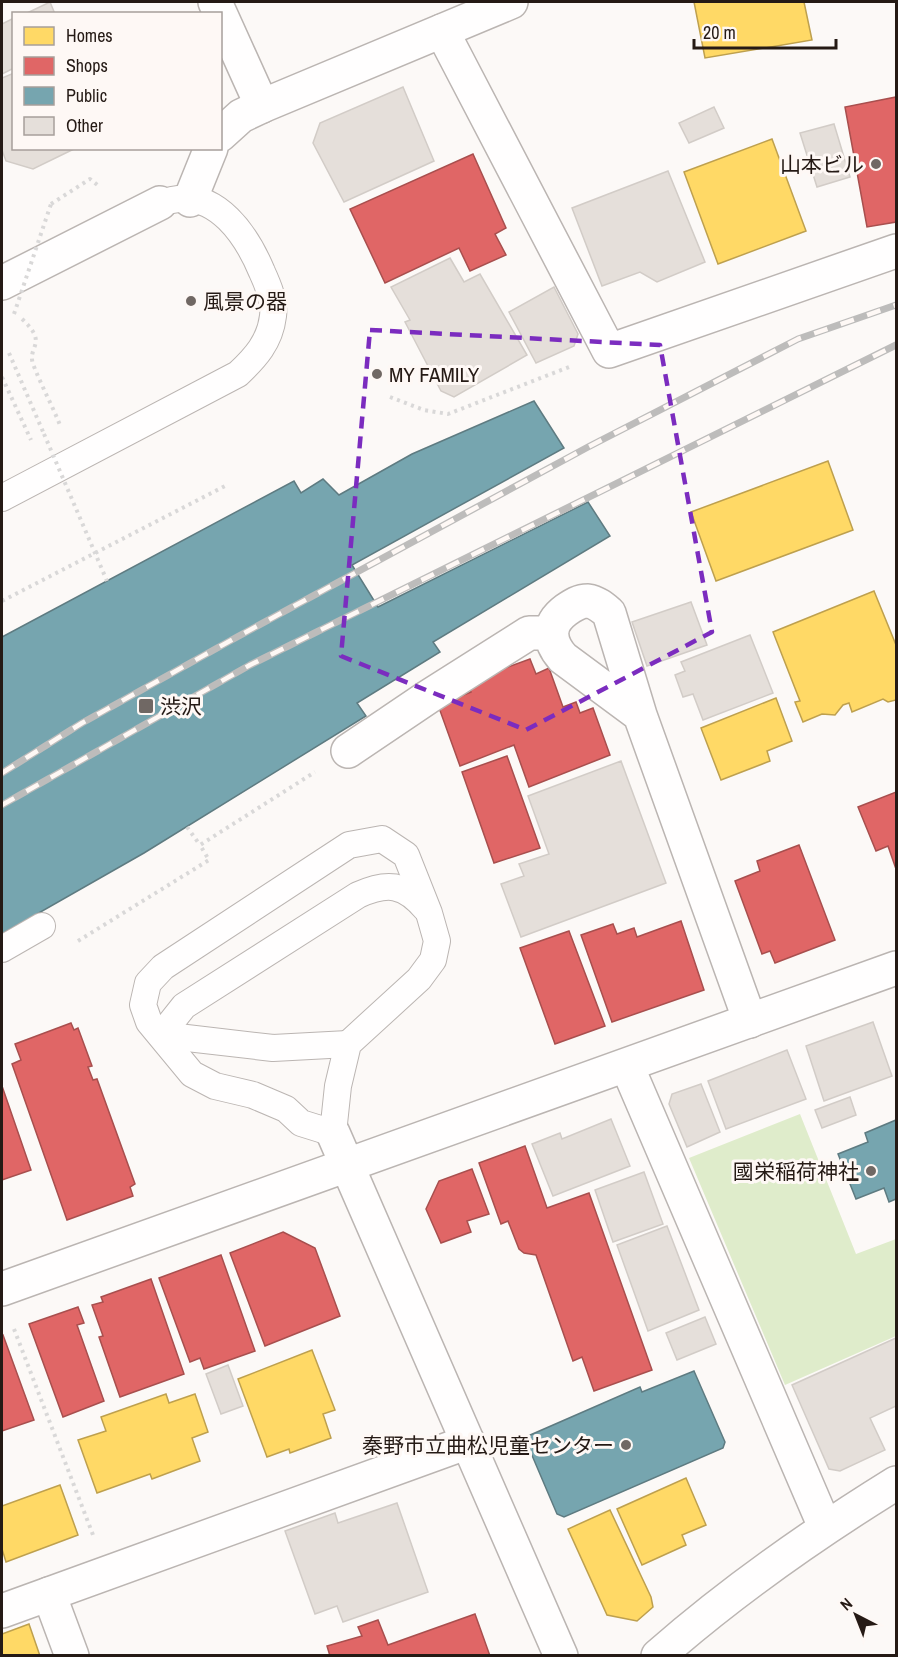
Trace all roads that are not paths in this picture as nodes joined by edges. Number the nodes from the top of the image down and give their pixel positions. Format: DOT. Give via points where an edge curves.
graph roads {
  1 [pos="511,2"];
  2 [pos="222,17"];
  3 [pos="442,31"];
  4 [pos="262,106"];
  5 [pos="222,133"];
  6 [pos="210,150"];
  7 [pos="175,202"];
  8 [pos="897,250"];
  9 [pos="3,298"];
  10 [pos="2,498"];
  11 [pos="551,633"];
  12 [pos="640,715"];
  13 [pos="348,751"];
  14 [pos="429,913"];
  15 [pos="42,926"];
  16 [pos="2,950"];
  17 [pos="897,969"];
  18 [pos="750,1022"];
  19 [pos="161,1035"];
  20 [pos="348,1044"];
  21 [pos="627,1066"];
  22 [pos="333,1133"];
  23 [pos="348,1167"];
  24 [pos="2,1289"];
  25 [pos="468,1442"];
  26 [pos="897,1483"];
  27 [pos="825,1527"];
  28 [pos="49,1594"];
  29 [pos="2,1611"];
  30 [pos="72,1656"];
  31 [pos="561,1656"];
  32 [pos="658,1656"];
  1 -- 3 [label="street"];
  2 -- 4 [label="street"];
  3 -- 4 [label="street"];
  3 -- 8 [label="street" via="609,351"];
  4 -- 5 [label="street" via="241,116"];
  6 -- 7 [label="street"];
  7 -- 9 [label="street"];
  7 -- 10 [label="lane" via="200,201 218,209 250,246 272,296 274,314 269,335 257,356 238,374"];
  11 -- 12 [label="street" via="553,647 563,658"];
  11 -- 12 [label="street" via="554,623 576,602 590,601 609,613"];
  11 -- 13 [label="street" via="529,633"];
  12 -- 18 [label="street"];
  14 -- 19 [label="lane" via="417,898 391,886 358,895 184,1006"];
  14 -- 19 [label="lane" via="406,855 382,839 349,845 164,967 148,982 143,1005 149,1022"];
  14 -- 20 [label="lane" via="437,941 433,960 419,979"];
  15 -- 16 [label="lane"];
  17 -- 18 [label="street"];
  18 -- 21 [label="street"];
  19 -- 20 [label="lane" via="273,1048"];
  19 -- 22 [label="lane" via="192,1074 215,1086 253,1095 286,1109 301,1123"];
  20 -- 22 [label="lane"];
  21 -- 23 [label="street"];
  21 -- 27 [label="street"];
  22 -- 23 [label="street"];
  23 -- 24 [label="street"];
  23 -- 25 [label="street"];
  25 -- 28 [label="street"];
  25 -- 31 [label="street"];
  26 -- 27 [label="street"];
  27 -- 32 [label="street" via="712,1608"];
  28 -- 29 [label="street"];
  28 -- 30 [label="street"];
}
